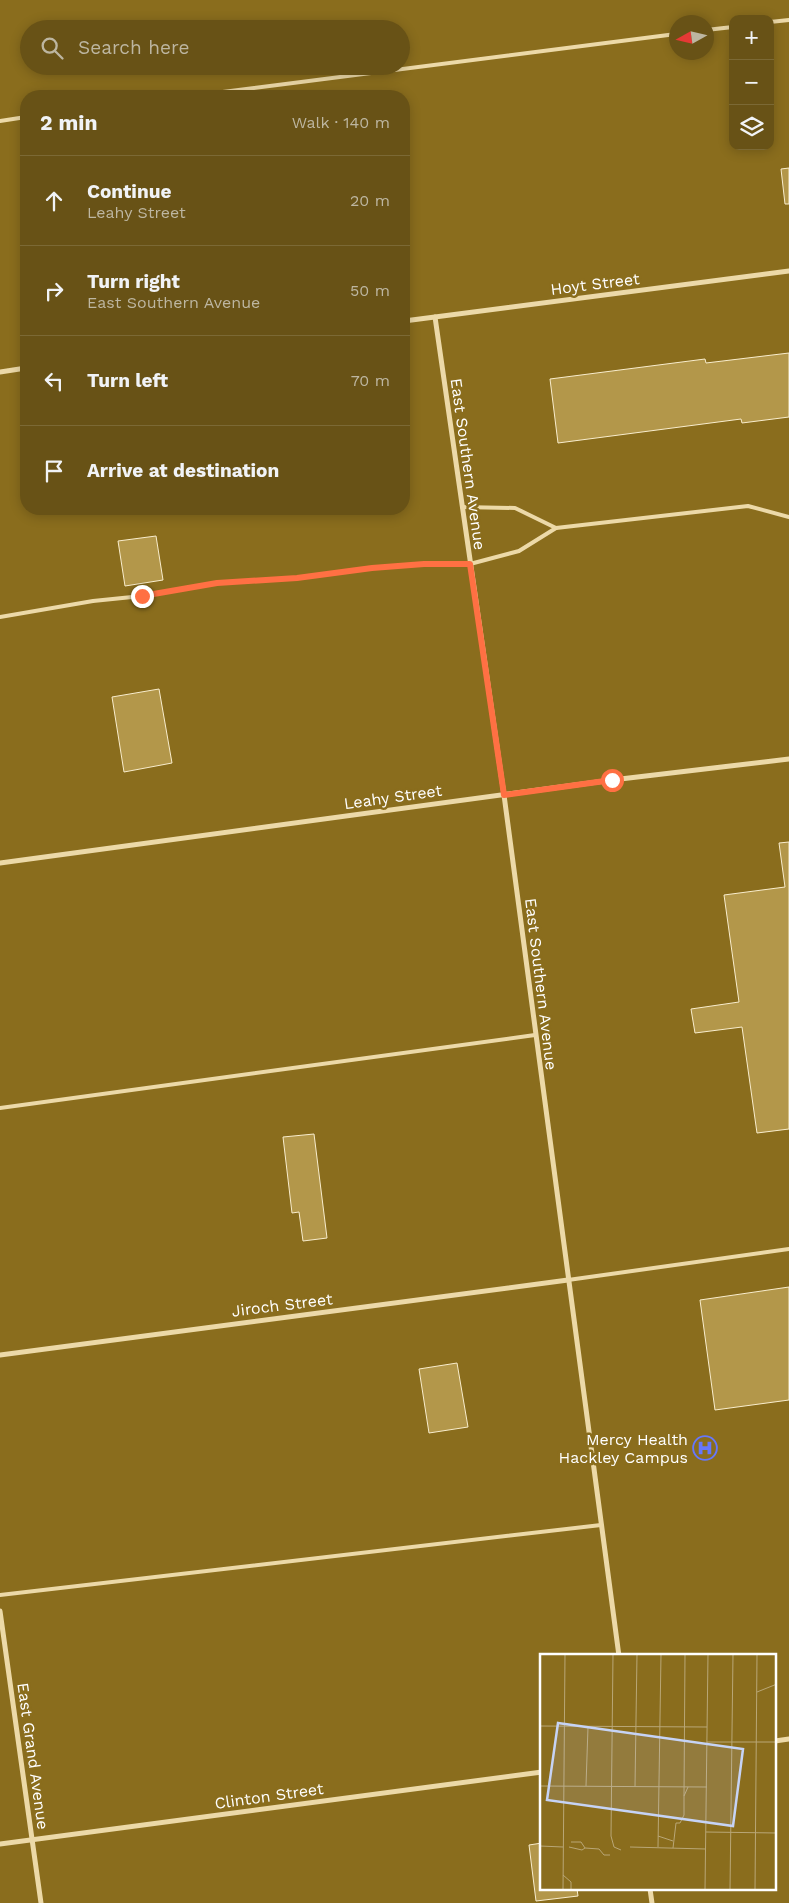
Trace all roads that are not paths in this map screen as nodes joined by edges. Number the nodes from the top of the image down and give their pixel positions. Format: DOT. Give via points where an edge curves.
graph roads {
  1 [pos="789,20"];
  2 [pos="774,22"];
  3 [pos="729,27"];
  4 [pos="714,29"];
  5 [pos="669,35"];
  6 [pos="410,68"];
  7 [pos="355,75"];
  8 [pos="238,90"];
  9 [pos="20,118"];
  10 [pos="0,121"];
  11 [pos="789,271"];
  12 [pos="435,317"];
  13 [pos="410,320"];
  14 [pos="20,369"];
  15 [pos="0,372"];
  16 [pos="462,507"];
  17 [pos="789,517"];
  18 [pos="556,528"];
  19 [pos="470,564"];
  20 [pos="0,617"];
  21 [pos="789,759"];
  22 [pos="504,795"];
  23 [pos="0,863"];
  24 [pos="535,1035"];
  25 [pos="0,1108"];
  26 [pos="789,1249"];
  27 [pos="568,1280"];
  28 [pos="0,1355"];
  29 [pos="601,1525"];
  30 [pos="0,1595"];
  31 [pos="0,1611"];
  32 [pos="619,1654"];
  33 [pos="789,1739"];
  34 [pos="776,1741"];
  35 [pos="540,1772"];
  36 [pos="32,1840"];
  37 [pos="0,1844"];
  38 [pos="650,1890"];
  39 [pos="41,1903"];
  40 [pos="652,1903"];
  1 -- 2 [label="lane"];
  3 -- 4 [label="lane"];
  5 -- 6 [label="lane"];
  7 -- 8 [label="lane"];
  9 -- 10 [label="lane"];
  11 -- 12 [label="street, Hoyt Street"];
  12 -- 13 [label="street, Hoyt Street"];
  12 -- 16 [label="street, East Southern Avenue"];
  14 -- 15 [label="street"];
  16 -- 18 [label="lane" via="515,508"];
  16 -- 19 [label="street, East Southern Avenue"];
  17 -- 18 [label="lane" via="748,506"];
  18 -- 19 [label="lane" via="519,551"];
  19 -- 20 [label="lane" via="424,564 217,583"];
  19 -- 22 [label="street, East Southern Avenue"];
  21 -- 22 [label="street, Leahy Street"];
  22 -- 23 [label="street, Leahy Street"];
  22 -- 24 [label="street, East Southern Avenue"];
  24 -- 25 [label="lane"];
  24 -- 27 [label="street, East Southern Avenue"];
  26 -- 27 [label="lane"];
  27 -- 28 [label="street, Jiroch Street"];
  27 -- 29 [label="street, East Southern Avenue"];
  29 -- 30 [label="lane"];
  29 -- 32 [label="street, East Southern Avenue"];
  31 -- 36 [label="street, East Grand Avenue"];
  33 -- 34 [label="street"];
  35 -- 36 [label="street, Clinton Street"];
  36 -- 37 [label="street, Clinton Street"];
  36 -- 39 [label="street, East Grand Avenue"];
  38 -- 40 [label="street"];
}
